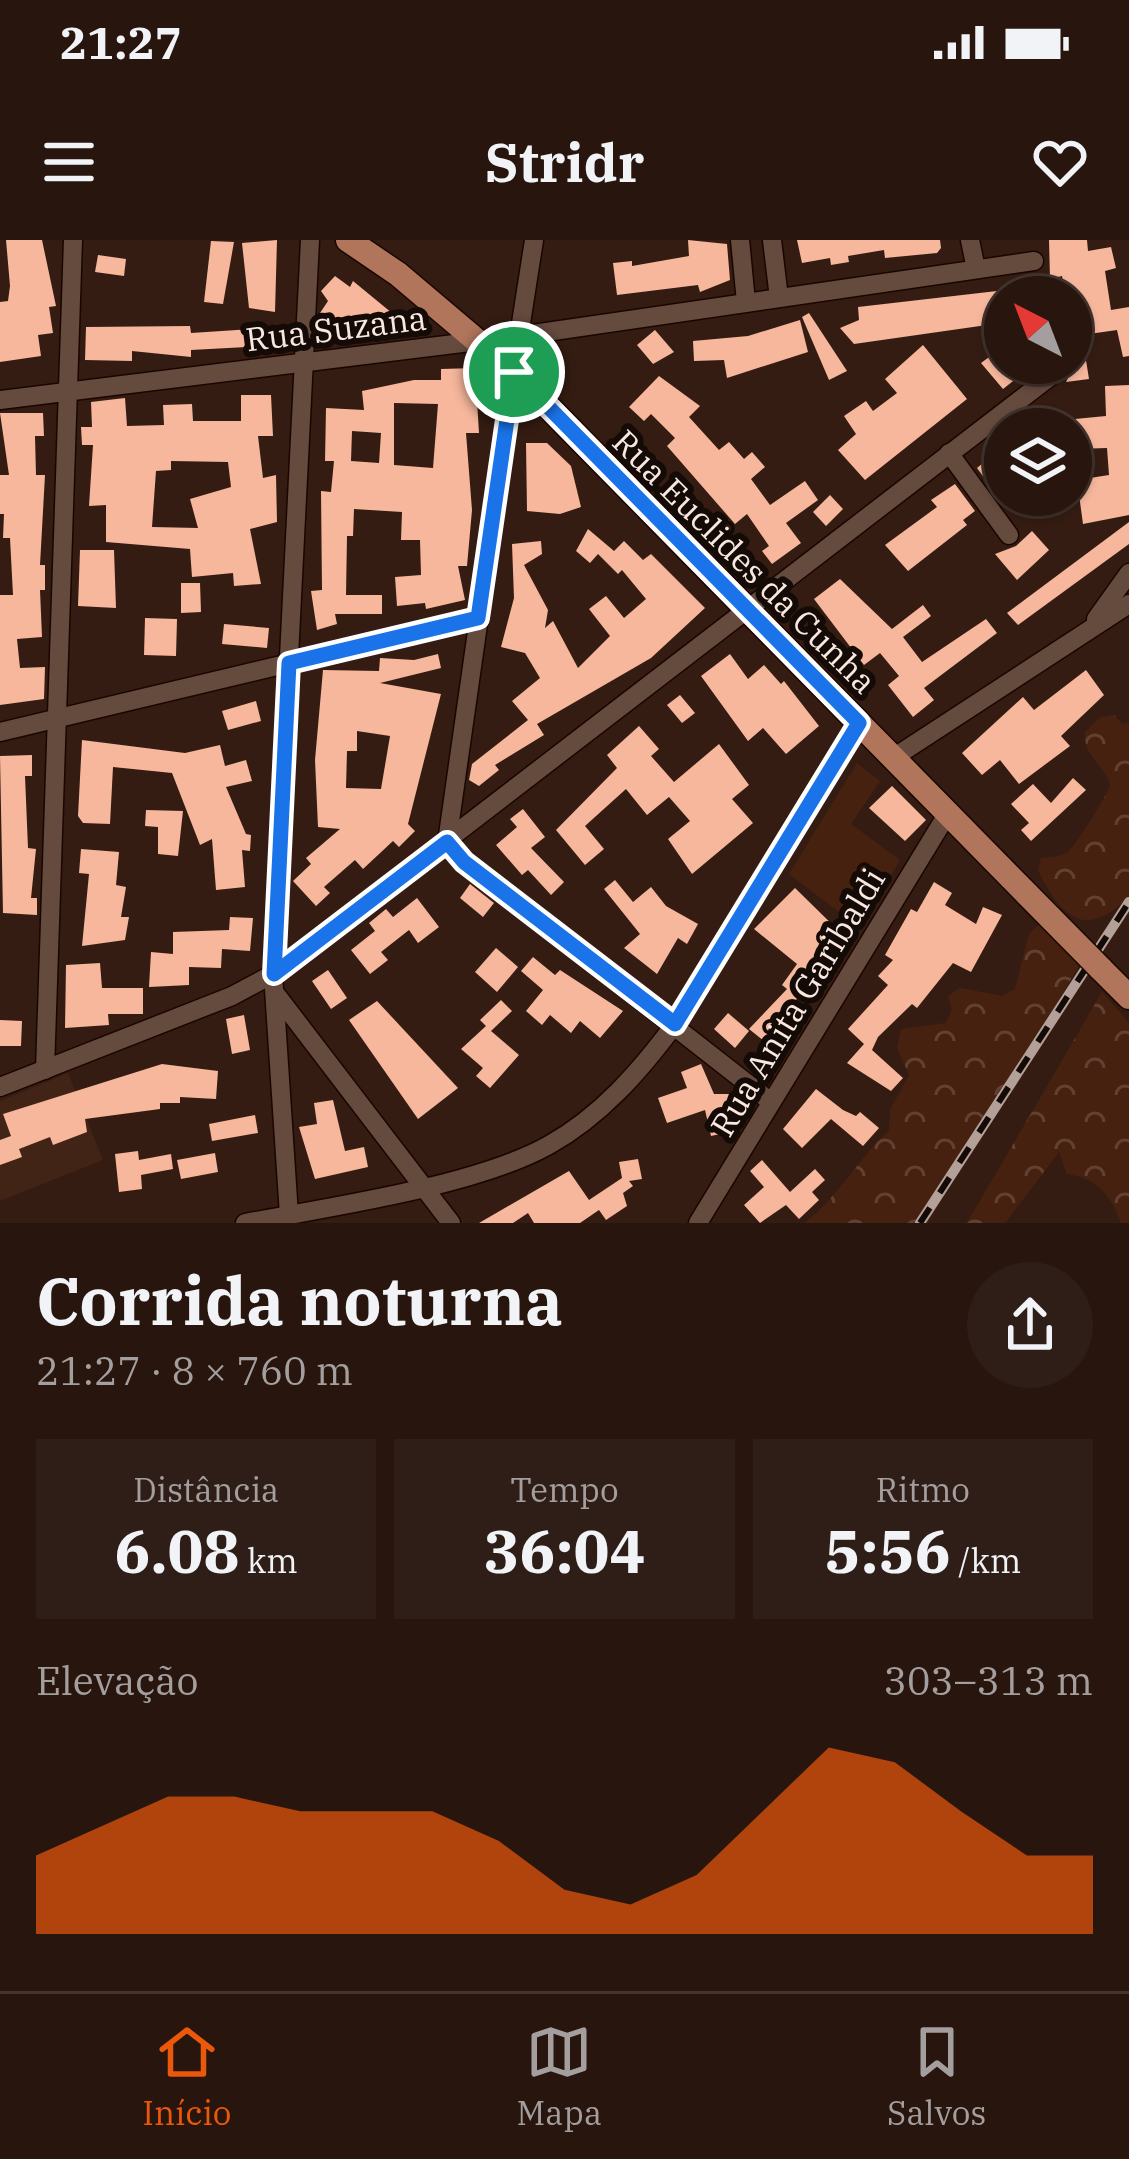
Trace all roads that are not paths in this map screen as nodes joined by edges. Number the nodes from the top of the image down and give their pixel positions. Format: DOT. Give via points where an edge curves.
graph roads {
  1 [pos="73,240"];
  2 [pos="310,240"];
  3 [pos="348,240"];
  4 [pos="534,240"];
  5 [pos="740,240"];
  6 [pos="772,240"];
  7 [pos="970,240"];
  8 [pos="1034,261"];
  9 [pos="976,269"];
  10 [pos="779,298"];
  11 [pos="746,302"];
  12 [pos="519,336"];
  13 [pos="479,341"];
  14 [pos="303,362"];
  15 [pos="514,372"];
  16 [pos="1040,384"];
  17 [pos="68,392"];
  18 [pos="0,400"];
  19 [pos="949,453"];
  20 [pos="1009,535"];
  21 [pos="1129,573"];
  22 [pos="1129,604"];
  23 [pos="746,609"];
  24 [pos="478,618"];
  25 [pos="1086,632"];
  26 [pos="289,663"];
  27 [pos="57,718"];
  28 [pos="859,723"];
  29 [pos="0,732"];
  30 [pos="893,758"];
  31 [pos="947,813"];
  32 [pos="447,842"];
  33 [pos="274,984"];
  34 [pos="1129,997"];
  35 [pos="675,1024"];
  36 [pos="45,1070"];
  37 [pos="0,1087"];
  38 [pos="771,1102"];
  39 [pos="426,1184"];
  40 [pos="336,1214"];
  41 [pos="289,1215"];
  42 [pos="245,1223"];
  43 [pos="451,1223"];
  44 [pos="698,1223"];
  1 -- 17 [label="street"];
  2 -- 14 [label="street"];
  3 -- 13 [label="main road, Rua Euclides da Cunha"];
  4 -- 12 [label="street"];
  5 -- 11 [label="street"];
  6 -- 10 [label="street"];
  7 -- 9 [label="street"];
  8 -- 9 [label="street, Rua Suzana"];
  9 -- 10 [label="street, Rua Suzana"];
  10 -- 11 [label="street, Rua Suzana"];
  11 -- 12 [label="street, Rua Suzana"];
  12 -- 13 [label="street, Rua Suzana"];
  13 -- 14 [label="street, Rua Suzana"];
  13 -- 15 [label="main road, Rua Euclides da Cunha"];
  14 -- 17 [label="street, Rua Suzana"];
  14 -- 26 [label="street"];
  15 -- 23 [label="main road, Rua Euclides da Cunha"];
  15 -- 24 [label="street"];
  16 -- 19 [label="street"];
  17 -- 18 [label="street, Rua Suzana"];
  17 -- 27 [label="street"];
  19 -- 20 [label="street"];
  19 -- 23 [label="street"];
  21 -- 25 [label="street"];
  22 -- 25 [label="street"];
  23 -- 28 [label="main road, Rua Euclides da Cunha"];
  23 -- 32 [label="street"];
  24 -- 26 [label="street"];
  24 -- 32 [label="street"];
  25 -- 30 [label="street"];
  26 -- 27 [label="street"];
  26 -- 33 [label="street"];
  27 -- 29 [label="street"];
  27 -- 36 [label="street"];
  28 -- 30 [label="main road, Rua Euclides da Cunha"];
  28 -- 35 [label="street"];
  30 -- 31 [label="main road, Rua Euclides da Cunha"];
  31 -- 34 [label="main road, Rua Euclides da Cunha, bridge"];
  31 -- 38 [label="street, Rua Anita Garibaldi"];
  32 -- 33 [label="street"];
  32 -- 35 [label="street"];
  33 -- 36 [label="street"];
  33 -- 39 [label="street"];
  33 -- 41 [label="street"];
  35 -- 38 [label="street"];
  35 -- 39 [label="street" via="640,1071 550,1145"];
  36 -- 37 [label="street"];
  38 -- 44 [label="street, Rua Anita Garibaldi"];
  39 -- 40 [label="street"];
  39 -- 43 [label="street"];
  40 -- 41 [label="street"];
  41 -- 42 [label="street"];
}
